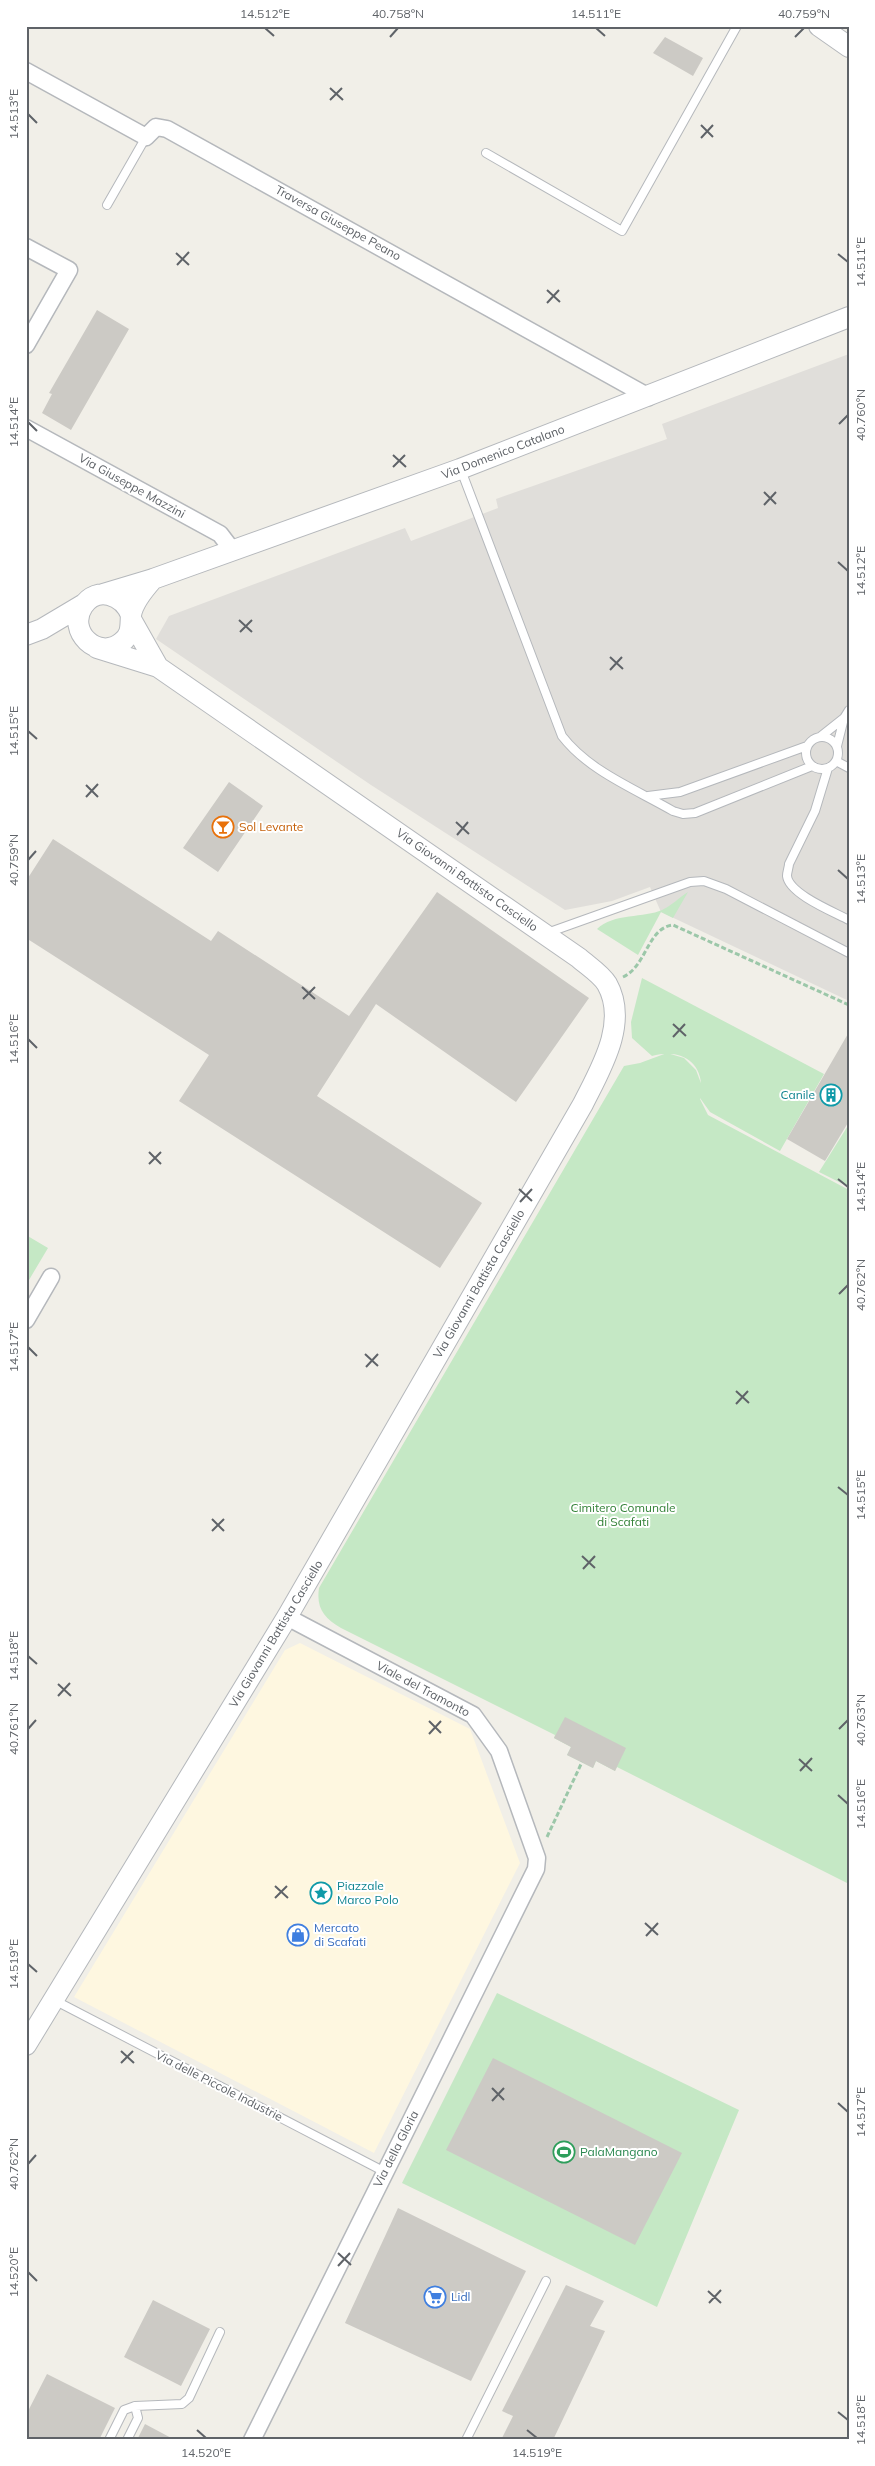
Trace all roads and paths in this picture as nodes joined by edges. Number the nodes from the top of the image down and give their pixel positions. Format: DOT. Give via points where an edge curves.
graph roads {
  1 [pos="737,26"];
  2 [pos="819,26"];
  3 [pos="849,47"];
  4 [pos="26,71"];
  5 [pos="146,137"];
  6 [pos="486,153"];
  7 [pos="107,205"];
  8 [pos="26,247"];
  9 [pos="849,317"];
  10 [pos="26,345"];
  11 [pos="650,397"];
  12 [pos="26,428"];
  13 [pos="460,469"];
  14 [pos="233,551"];
  15 [pos="154,579"];
  16 [pos="103,594"];
  17 [pos="84,604"];
  18 [pos="132,618"];
  19 [pos="34,632"];
  20 [pos="91,643"];
  21 [pos="158,667"];
  22 [pos="849,710"];
  23 [pos="844,718"];
  24 [pos="820,737"];
  25 [pos="807,746"];
  26 [pos="837,746"];
  27 [pos="836,761"];
  28 [pos="812,766"];
  29 [pos="828,768"];
  30 [pos="849,768"];
  31 [pos="648,796"];
  32 [pos="849,920"];
  33 [pos="544,934"];
  34 [pos="849,953"];
  35 [pos="607,984"];
  36 [pos="849,1005"];
  37 [pos="51,1277"];
  38 [pos="26,1320"];
  39 [pos="287,1617"];
  40 [pos="582,1762"];
  41 [pos="537,1858"];
  42 [pos="53,2000"];
  43 [pos="26,2045"];
  44 [pos="385,2172"];
  45 [pos="546,2281"];
  46 [pos="220,2332"];
  47 [pos="135,2406"];
  48 [pos="109,2440"];
  49 [pos="127,2440"];
  50 [pos="252,2440"];
  51 [pos="466,2440"];
  1 -- 6 [label="lane" via="622,231"];
  2 -- 3 [label="street"];
  4 -- 5 [label="street"];
  5 -- 7 [label="lane"];
  5 -- 11 [label="street, Traversa Giuseppe Peano" via="156,127 167,129"];
  8 -- 10 [label="street" via="69,270"];
  9 -- 11 [label="street, Via Domenico Catalano"];
  11 -- 13 [label="street, Via Domenico Catalano"];
  12 -- 14 [label="street, Via Giuseppe Mazzini" via="220,534"];
  13 -- 14 [label="street, Via Domenico Catalano"];
  13 -- 31 [label="lane" via="562,736 585,760"];
  14 -- 15 [label="street, Via Domenico Catalano"];
  15 -- 16 [label="street, Via Domenico Catalano"];
  15 -- 18 [label="street" via="139,597"];
  16 -- 17 [label="street, Via Domenico Catalano"];
  16 -- 18 [label="street" via="124,602"];
  17 -- 19 [label="street, Via Domenico Catalano"];
  17 -- 20 [label="street" via="78,624"];
  18 -- 20 [label="street" via="127,636 114,647"];
  18 -- 21 [label="street, Via Giovanni Battista Casciello"];
  19 -- 20 [label="street, Via Domenico Catalano" via="63,630"];
  20 -- 21 [label="street, Via Giovanni Battista Casciello"];
  21 -- 33 [label="street, Via Giovanni Battista Casciello"];
  22 -- 23 [label="lane"];
  23 -- 24 [label="lane"];
  23 -- 26 [label="lane"];
  24 -- 25 [label="lane"];
  24 -- 26 [label="lane" via="830,738"];
  25 -- 28 [label="lane" via="806,757"];
  25 -- 31 [label="lane" via="680,792"];
  26 -- 27 [label="lane"];
  27 -- 29 [label="lane"];
  27 -- 30 [label="lane"];
  28 -- 29 [label="lane"];
  28 -- 31 [label="lane" via="695,813 673,811"];
  29 -- 32 [label="lane" via="822,793 789,864 787,876 800,893"];
  33 -- 34 [label="lane" via="679,886 704,881 726,889"];
  33 -- 35 [label="street, Via Giovanni Battista Casciello" via="579,958"];
  35 -- 36 [label="path" via="630,974 655,935 664,926 673,925"];
  35 -- 39 [label="street, Via Giovanni Battista Casciello" via="613,1000 614,1018 612,1042 600,1070"];
  37 -- 38 [label="street"];
  39 -- 41 [label="street, Viale del Tramonto" via="473,1715 498,1751"];
  39 -- 42 [label="street, Via Giovanni Battista Casciello"];
  40 -- 41 [label="path"];
  41 -- 44 [label="street, Via della Gloria" via="536,1869"];
  42 -- 43 [label="street, Via Giovanni Battista Casciello"];
  42 -- 44 [label="lane, Via delle Piccole Industrie"];
  44 -- 50 [label="street, Via della Gloria"];
  45 -- 51 [label="lane"];
  46 -- 47 [label="lane" via="189,2398 182,2404"];
  47 -- 48 [label="lane" via="124,2410"];
  47 -- 49 [label="lane" via="138,2418"];
}
